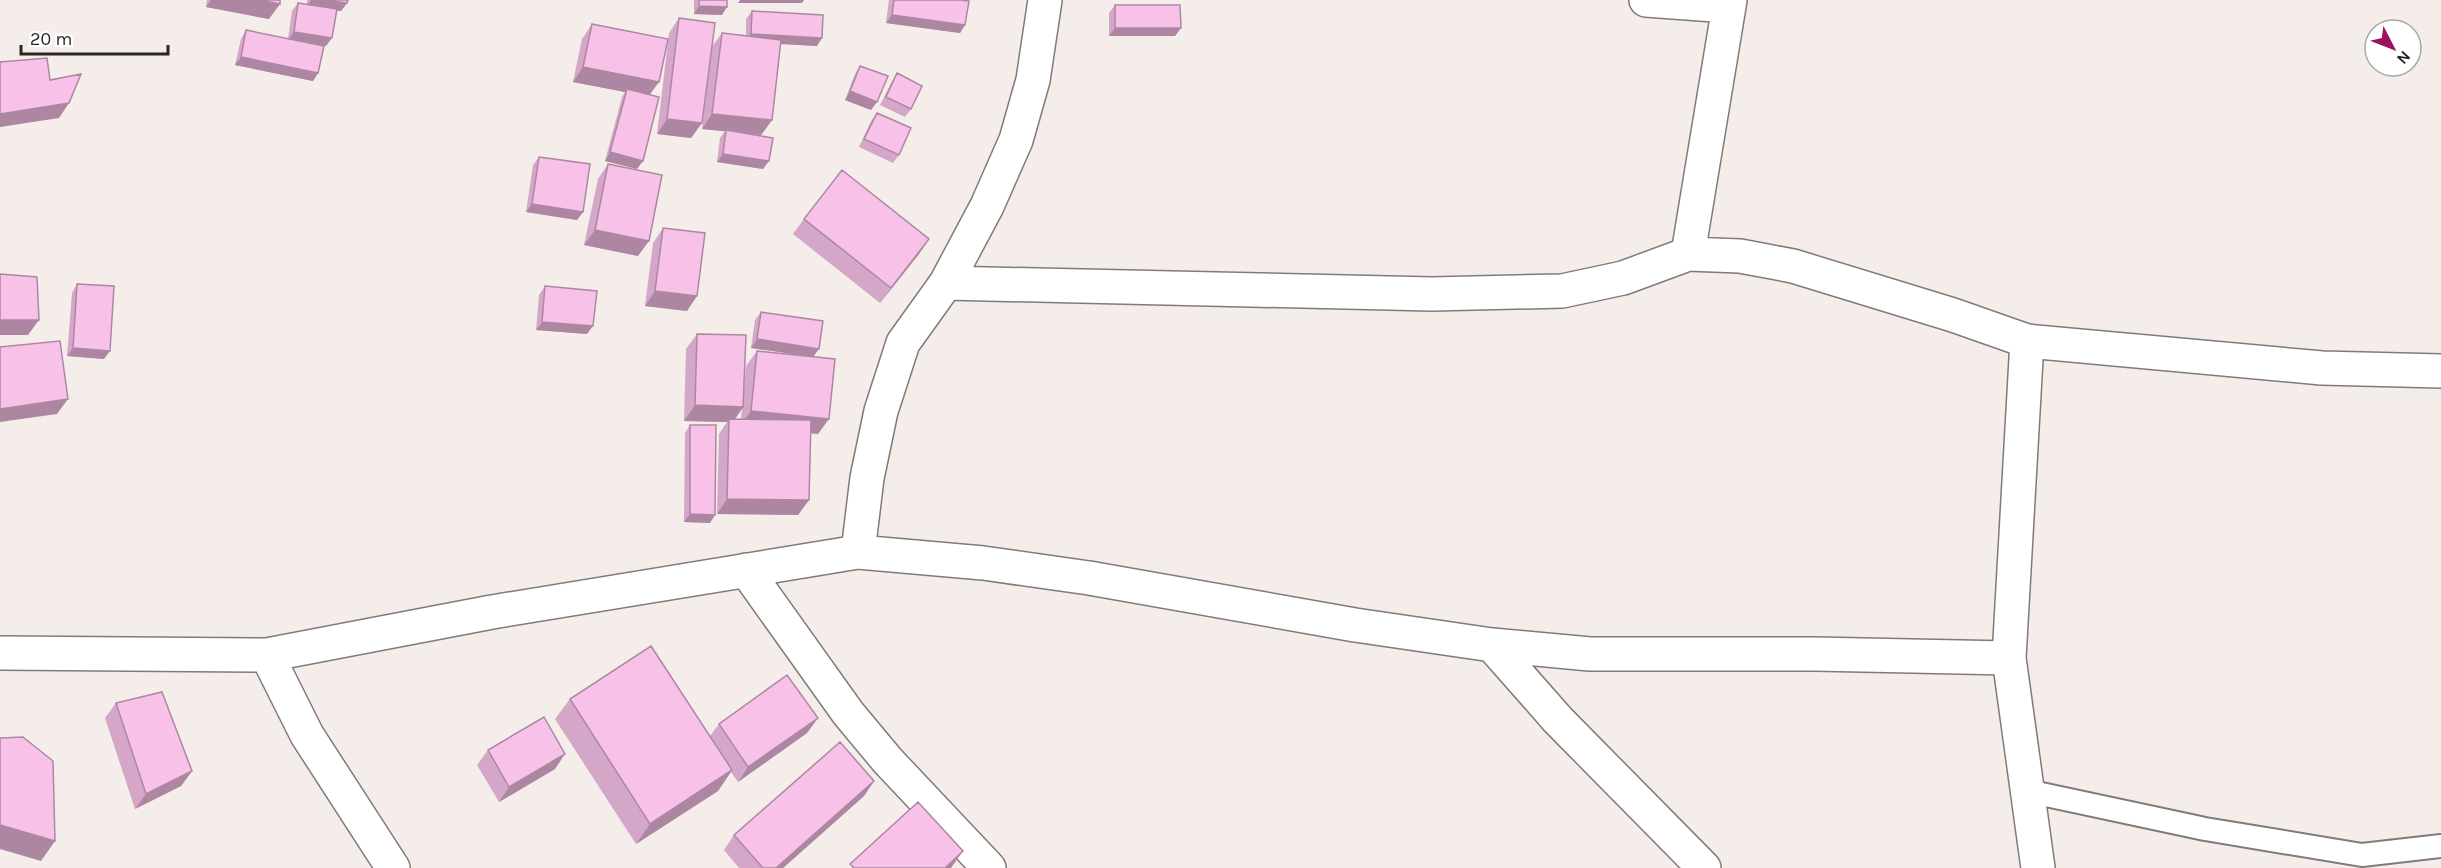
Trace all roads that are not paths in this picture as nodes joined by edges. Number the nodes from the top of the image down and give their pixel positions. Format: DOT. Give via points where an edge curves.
graph roads {
  1 [pos="1045,0"];
  2 [pos="1646,0"];
  3 [pos="1729,3"];
  4 [pos="1688,254"];
  5 [pos="946,283"];
  6 [pos="2027,341"];
  7 [pos="2441,371"];
  8 [pos="858,552"];
  9 [pos="746,570"];
  10 [pos="1491,645"];
  11 [pos="0,653"];
  12 [pos="267,655"];
  13 [pos="2009,658"];
  14 [pos="2027,791"];
  15 [pos="2441,846"];
  16 [pos="393,868"];
  17 [pos="989,868"];
  18 [pos="1704,868"];
  19 [pos="2038,868"];
  1 -- 5 [label="street" via="1033,80 1016,140"];
  2 -- 3 [label="street"];
  3 -- 4 [label="street"];
  4 -- 5 [label="street" via="1623,278 1562,291 1420,294"];
  4 -- 6 [label="street" via="1740,256 1793,266"];
  5 -- 8 [label="street" via="903,344 878,422"];
  6 -- 7 [label="street" via="2322,368"];
  6 -- 13 [label="street"];
  8 -- 9 [label="street"];
  8 -- 10 [label="street" via="983,563 1089,578"];
  9 -- 12 [label="street" via="492,612"];
  9 -- 17 [label="street" via="848,714"];
  10 -- 13 [label="street" via="1601,654"];
  10 -- 18 [label="street" via="1558,720"];
  11 -- 12 [label="street"];
  12 -- 16 [label="street" via="307,735"];
  13 -- 14 [label="street"];
  14 -- 15 [label="lane" via="2205,829 2362,855"];
  14 -- 19 [label="street"];
}
